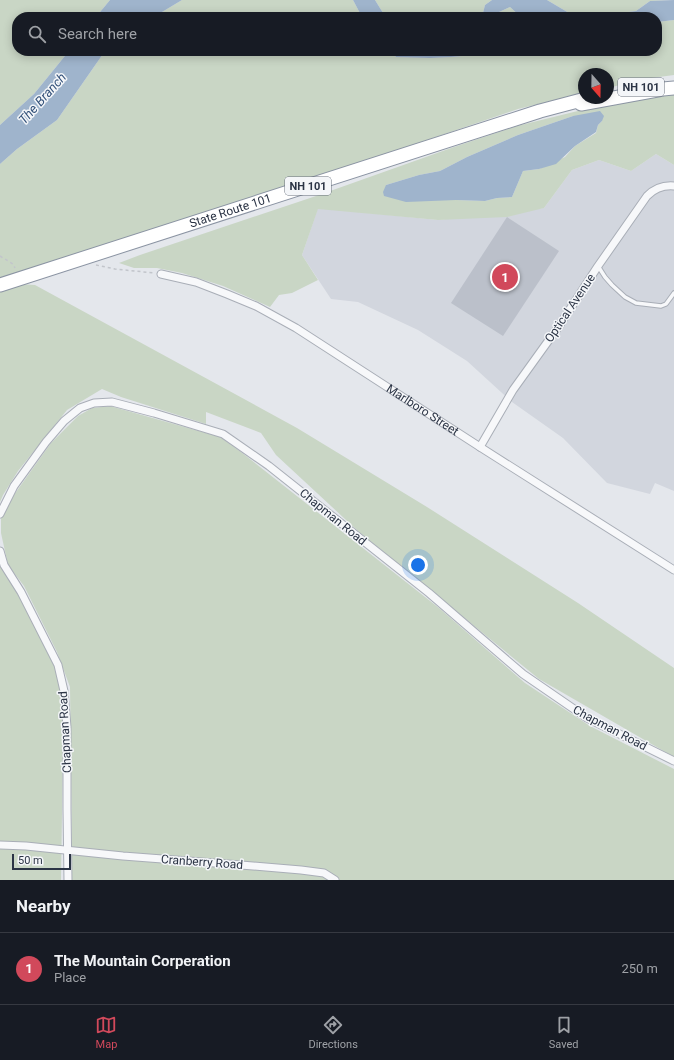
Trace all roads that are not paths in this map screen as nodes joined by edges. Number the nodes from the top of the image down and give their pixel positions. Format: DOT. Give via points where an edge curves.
graph roads {
  1 [pos="674,81"];
  2 [pos="674,88"];
  3 [pos="614,92"];
  4 [pos="578,101"];
  5 [pos="540,111"];
  6 [pos="674,186"];
  7 [pos="598,266"];
  8 [pos="161,274"];
  9 [pos="0,285"];
  10 [pos="674,293"];
  11 [pos="480,447"];
  12 [pos="0,514"];
  13 [pos="0,551"];
  14 [pos="674,570"];
  15 [pos="674,761"];
  16 [pos="0,845"];
  17 [pos="67,850"];
  18 [pos="68,880"];
  19 [pos="335,880"];
  1 -- 3 [label="highway, NH 101"];
  2 -- 5 [label="highway, State Route 101 / NH 101"];
  4 -- 5 [label="highway, State Route 101 / NH 101"];
  5 -- 9 [label="highway, State Route 101 / NH 101"];
  6 -- 7 [label="street, Optical Avenue" via="661,187 647,196"];
  7 -- 10 [label="lane" via="612,285 636,303 661,306 666,304"];
  7 -- 11 [label="street, Optical Avenue" via="513,390"];
  8 -- 11 [label="street, Marlboro Street" via="196,282 227,294 296,328"];
  11 -- 14 [label="street, Marlboro Street"];
  12 -- 15 [label="street, Chapman Road" via="14,486 46,442 64,421 80,408 94,403 112,402 223,434 269,466 429,593 523,674 587,718"];
  13 -- 17 [label="street, Chapman Road" via="4,565 22,592 58,665 64,692 67,727"];
  16 -- 17 [label="street, Cranberry Road"];
  17 -- 18 [label="street, Chapman Road"];
  17 -- 19 [label="street, Cranberry Road" via="316,872 324,873"];
}
